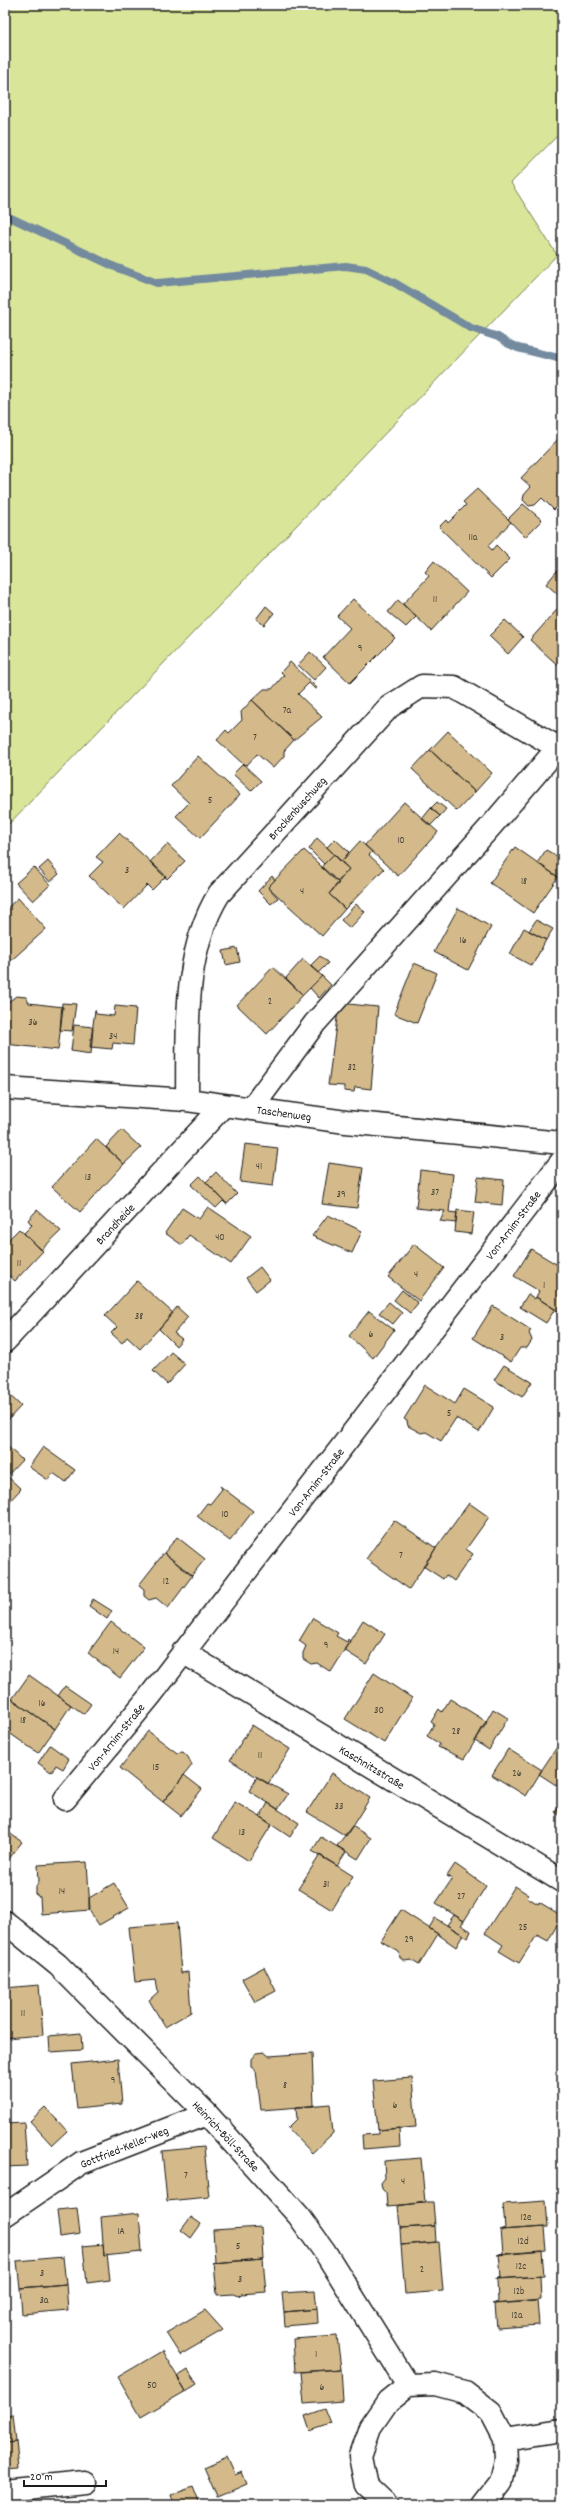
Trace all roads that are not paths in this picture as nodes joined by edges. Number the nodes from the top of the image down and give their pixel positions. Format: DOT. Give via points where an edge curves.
graph roads {
  1 [pos="560,747"];
  2 [pos="5,1088"];
  3 [pos="187,1100"];
  4 [pos="224,1105"];
  5 [pos="251,1109"];
  6 [pos="562,1143"];
  7 [pos="562,1161"];
  8 [pos="5,1341"];
  9 [pos="183,1652"];
  10 [pos="65,1799"];
  11 [pos="562,1881"];
  12 [pos="5,1922"];
  13 [pos="207,2114"];
  14 [pos="5,2215"];
  15 [pos="408,2384"];
  16 [pos="562,2430"];
  17 [pos="505,2439"];
  18 [pos="85,2482"];
  19 [pos="5,2490"];
  20 [pos="386,2505"];
  21 [pos="484,2505"];
  1 -- 3 [label="street, Brockenbuschweg" via="454,687 422,686 389,707 219,894 206,915 198,942 188,1004"];
  1 -- 5 [label="street, Brockenbuschweg" via="315,1023"];
  2 -- 3 [label="street, Taschenweg"];
  3 -- 4 [label="street, Taschenweg"];
  4 -- 5 [label="street, Taschenweg"];
  4 -- 8 [label="street, Brandheide"];
  5 -- 6 [label="street, Taschenweg" via="346,1122"];
  7 -- 9 [label="street, Von-Arnim-Straße"];
  9 -- 10 [label="street, Von-Arnim-Straße"];
  9 -- 11 [label="street, Kaschnitzstraße"];
  12 -- 13 [label="street, Heinrich-Böll-Straße" via="58,1965"];
  13 -- 14 [label="street, Gottfried-Keller-Weg" via="81,2163"];
  13 -- 15 [label="street, Heinrich-Böll-Straße" via="300,2216"];
  15 -- 17 [label="street" via="435,2384 465,2392 490,2412"];
  15 -- 20 [label="street" via="388,2401 370,2427 360,2456 366,2486"];
  16 -- 17 [label="street"];
  17 -- 21 [label="street" via="506,2461 501,2483"];
  18 -- 19 [label="street"];
}
